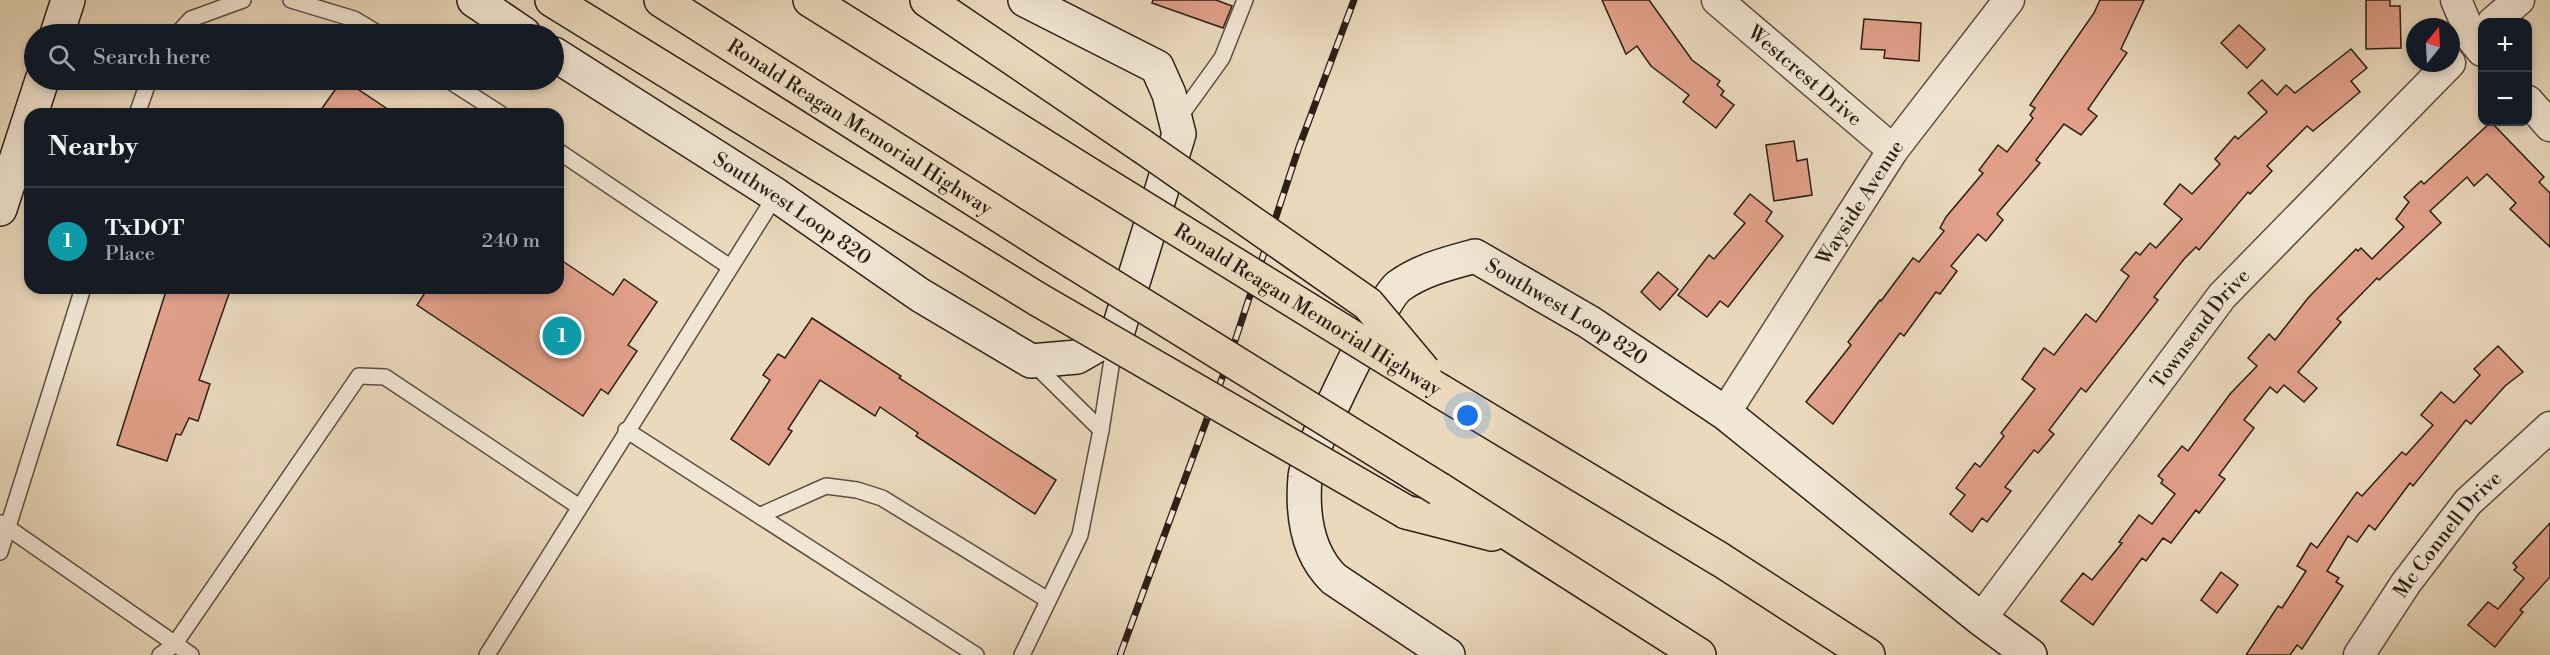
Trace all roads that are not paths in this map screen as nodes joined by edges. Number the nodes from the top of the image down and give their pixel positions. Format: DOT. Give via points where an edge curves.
graph roads {
  1 [pos="243,0"];
  2 [pos="291,0"];
  3 [pos="474,0"];
  4 [pos="552,0"];
  5 [pos="661,0"];
  6 [pos="810,0"];
  7 [pos="927,0"];
  8 [pos="1025,0"];
  9 [pos="1245,0"];
  10 [pos="1717,0"];
  11 [pos="2008,0"];
  12 [pos="2456,0"];
  13 [pos="2519,0"];
  14 [pos="69,1"];
  15 [pos="2501,18"];
  16 [pos="61,24"];
  17 [pos="185,24"];
  18 [pos="362,24"];
  19 [pos="509,24"];
  20 [pos="2478,29"];
  21 [pos="2478,40"];
  22 [pos="2460,55"];
  23 [pos="564,60"];
  24 [pos="2442,72"];
  25 [pos="39,90"];
  26 [pos="145,90"];
  27 [pos="464,90"];
  28 [pos="2532,106"];
  29 [pos="33,108"];
  30 [pos="139,108"];
  31 [pos="492,108"];
  32 [pos="1176,122"];
  33 [pos="2550,126"];
  34 [pos="24,129"];
  35 [pos="1893,150"];
  36 [pos="564,155"];
  37 [pos="7,162"];
  38 [pos="776,195"];
  39 [pos="0,209"];
  40 [pos="730,267"];
  41 [pos="81,294"];
  42 [pos="1117,334"];
  43 [pos="1031,361"];
  44 [pos="1440,391"];
  45 [pos="1725,413"];
  46 [pos="2550,427"];
  47 [pos="626,430"];
  48 [pos="1101,430"];
  49 [pos="578,507"];
  50 [pos="760,515"];
  51 [pos="4,525"];
  52 [pos="1520,542"];
  53 [pos="0,552"];
  54 [pos="1048,600"];
  55 [pos="1981,619"];
  56 [pos="174,645"];
  57 [pos="160,655"];
  58 [pos="191,655"];
  59 [pos="487,655"];
  60 [pos="976,655"];
  61 [pos="1022,655"];
  62 [pos="1448,655"];
  63 [pos="1699,655"];
  64 [pos="1868,655"];
  65 [pos="2030,655"];
  66 [pos="2359,655"];
  1 -- 17 [label="lane" via="190,18"];
  2 -- 18 [label="lane"];
  3 -- 19 [label="main road"];
  4 -- 52 [label="highway, bridge" via="1039,300 1406,512"];
  5 -- 52 [label="highway, Ronald Reagan Memorial Highway, bridge"];
  6 -- 44 [label="highway, Ronald Reagan Memorial Highway, bridge"];
  7 -- 44 [label="highway, bridge" via="1368,304"];
  8 -- 32 [label="main road" via="1157,67"];
  9 -- 32 [label="lane" via="1222,58"];
  10 -- 35 [label="street, Westcrest Drive"];
  11 -- 35 [label="street, Wayside Avenue"];
  12 -- 20 [label="street"];
  13 -- 15 [label="street, Townsend Drive"];
  14 -- 16 [label="main road"];
  21 -- 22 [label="street, Townsend Drive"];
  23 -- 38 [label="main road, Southwest Loop 820"];
  24 -- 55 [label="street, Townsend Drive" via="2222,296"];
  25 -- 29 [label="main road"];
  26 -- 30 [label="lane"];
  27 -- 31 [label="lane"];
  28 -- 33 [label="street"];
  32 -- 42 [label="main road" via="1179,134"];
  34 -- 37 [label="main road"];
  35 -- 45 [label="street, Wayside Avenue"];
  36 -- 40 [label="lane"];
  37 -- 39 [label="main road"];
  38 -- 40 [label="lane"];
  38 -- 43 [label="main road, Southwest Loop 820" via="920,295"];
  40 -- 47 [label="lane"];
  41 -- 51 [label="lane"];
  42 -- 43 [label="main road" via="1077,357"];
  42 -- 48 [label="lane"];
  43 -- 48 [label="lane, Southwest Loop 820"];
  44 -- 64 [label="highway, Ronald Reagan Memorial Highway" via="1721,560"];
  45 -- 55 [label="main road, Southwest Loop 820"];
  45 -- 62 [label="main road, Southwest Loop 820" via="1589,322 1475,256 1438,266 1397,286 1358,350 1305,475 1306,531 1324,569 1334,579"];
  46 -- 66 [label="street, Mc Connell Drive" via="2468,502 2406,583"];
  47 -- 49 [label="lane"];
  47 -- 50 [label="lane"];
  48 -- 54 [label="lane" via="1080,535"];
  49 -- 56 [label="lane" via="385,377 359,376"];
  49 -- 59 [label="lane"];
  50 -- 54 [label="lane" via="826,486 857,489 882,498"];
  50 -- 60 [label="lane"];
  51 -- 53 [label="lane"];
  51 -- 56 [label="lane"];
  52 -- 63 [label="highway, Ronald Reagan Memorial Highway"];
  54 -- 61 [label="lane"];
  55 -- 65 [label="main road, Southwest Loop 820"];
  56 -- 57 [label="lane"];
  56 -- 58 [label="lane"];
}
